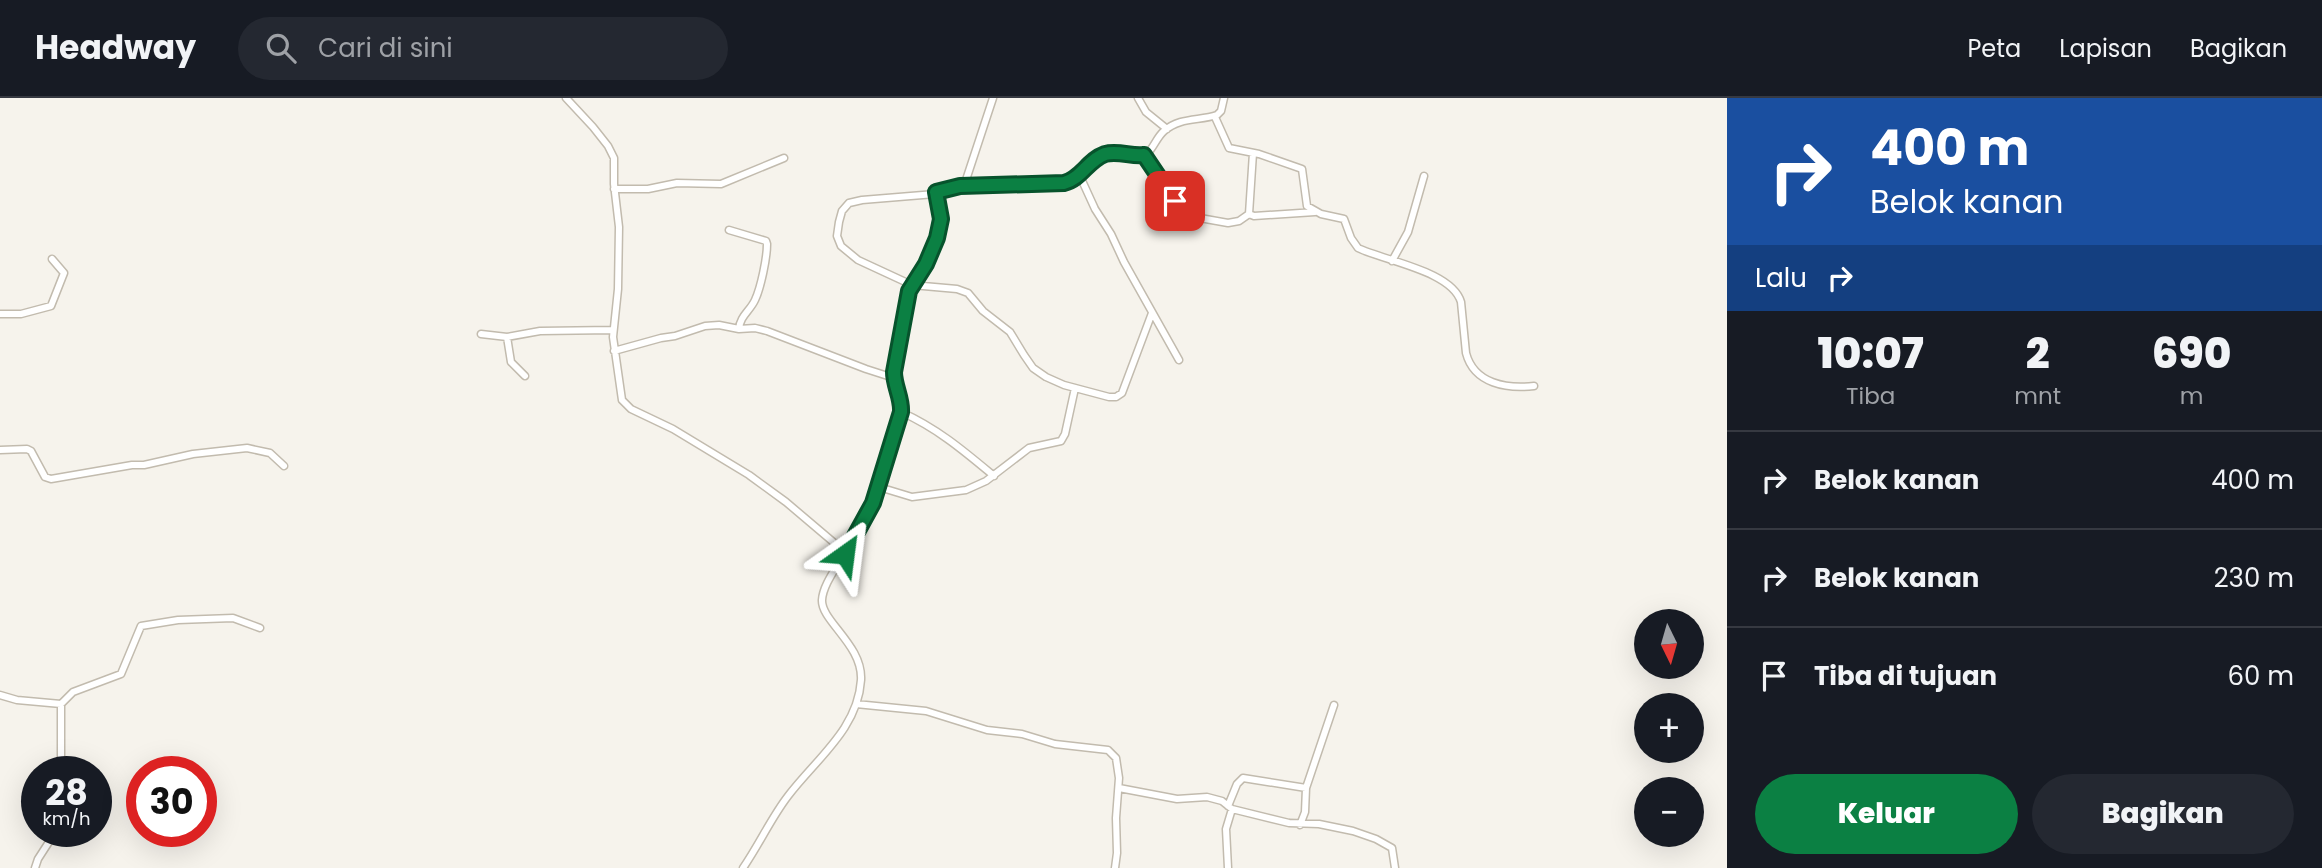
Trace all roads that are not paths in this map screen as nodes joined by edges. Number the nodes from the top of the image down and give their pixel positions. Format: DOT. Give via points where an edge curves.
graph roads {
  1 [pos="566,98"];
  2 [pos="993,98"];
  3 [pos="1138,98"];
  4 [pos="1224,98"];
  5 [pos="1215,117"];
  6 [pos="1167,129"];
  7 [pos="1254,153"];
  8 [pos="1144,155"];
  9 [pos="784,158"];
  10 [pos="1079,174"];
  11 [pos="1424,176"];
  12 [pos="964,186"];
  13 [pos="614,189"];
  14 [pos="935,194"];
  15 [pos="1315,212"];
  16 [pos="1249,214"];
  17 [pos="729,230"];
  18 [pos="52,259"];
  19 [pos="1392,261"];
  20 [pos="912,285"];
  21 [pos="1152,313"];
  22 [pos="0,314"];
  23 [pos="739,329"];
  24 [pos="613,330"];
  25 [pos="481,334"];
  26 [pos="507,337"];
  27 [pos="614,351"];
  28 [pos="1179,360"];
  29 [pos="524,376"];
  30 [pos="894,377"];
  31 [pos="1534,386"];
  32 [pos="1075,388"];
  33 [pos="901,412"];
  34 [pos="0,450"];
  35 [pos="285,466"];
  36 [pos="994,476"];
  37 [pos="879,487"];
  38 [pos="845,552"];
  39 [pos="260,628"];
  40 [pos="0,695"];
  41 [pos="61,704"];
  42 [pos="856,704"];
  43 [pos="1334,705"];
  44 [pos="61,756"];
  45 [pos="1119,788"];
  46 [pos="1306,788"];
  47 [pos="1230,807"];
  48 [pos="1300,825"];
  49 [pos="46,847"];
  50 [pos="34,868"];
  51 [pos="743,868"];
  52 [pos="1115,868"];
  53 [pos="1228,868"];
  54 [pos="1395,868"];
  1 -- 13 [label="street" via="612,151"];
  2 -- 12 [label="street"];
  3 -- 6 [label="street" via="1146,112"];
  4 -- 5 [label="street"];
  5 -- 6 [label="street" via="1189,119"];
  5 -- 7 [label="street" via="1229,148"];
  6 -- 8 [label="street"];
  7 -- 15 [label="street" via="1302,169 1305,201"];
  7 -- 16 [label="street"];
  8 -- 10 [label="street" via="1106,154"];
  8 -- 16 [label="street" via="1182,212 1228,223"];
  9 -- 13 [label="street" via="721,184"];
  10 -- 12 [label="street" via="1064,183"];
  10 -- 21 [label="street"];
  11 -- 19 [label="street" via="1408,232"];
  12 -- 14 [label="street"];
  13 -- 24 [label="street" via="619,227"];
  14 -- 20 [label="street" via="941,219 937,238"];
  14 -- 20 [label="street" via="862,200 842,211 838,236 848,254"];
  15 -- 16 [label="street"];
  15 -- 19 [label="street" via="1343,218 1356,246"];
  17 -- 23 [label="street" via="766,241 768,247 756,298 741,318"];
  18 -- 22 [label="street" via="64,273 51,306"];
  19 -- 31 [label="street" via="1440,279 1460,296 1466,353 1477,372 1499,385"];
  20 -- 30 [label="street"];
  20 -- 32 [label="street" via="968,293 1010,332 1034,368"];
  21 -- 28 [label="street"];
  21 -- 32 [label="street" via="1122,393 1109,397"];
  23 -- 27 [label="street" via="705,326"];
  23 -- 30 [label="street" via="766,331"];
  24 -- 26 [label="street" via="540,331"];
  24 -- 27 [label="street"];
  25 -- 26 [label="street"];
  26 -- 29 [label="street" via="511,362"];
  27 -- 38 [label="street" via="627,407 749,475"];
  30 -- 33 [label="street"];
  32 -- 36 [label="street" via="1061,441 1029,448"];
  33 -- 36 [label="street" via="950,439"];
  33 -- 37 [label="street"];
  34 -- 35 [label="street" via="30,451 45,477 51,479 247,448 270,453"];
  36 -- 37 [label="street" via="966,490 928,496 912,497"];
  37 -- 38 [label="street"];
  38 -- 42 [label="street" via="822,601 859,662"];
  39 -- 41 [label="street" via="233,618 141,626 121,674 73,692"];
  40 -- 41 [label="street"];
  41 -- 44 [label="street"];
  42 -- 45 [label="street" via="926,710 986,730 1108,750 1117,764"];
  42 -- 51 [label="street" via="843,731 789,795"];
  43 -- 46 [label="street"];
  45 -- 47 [label="street" via="1177,799 1207,797"];
  45 -- 52 [label="street"];
  46 -- 47 [label="street" via="1243,778"];
  46 -- 48 [label="street"];
  47 -- 48 [label="street"];
  47 -- 53 [label="street"];
  48 -- 54 [label="street" via="1334,827 1376,839 1392,848"];
  49 -- 50 [label="street"];
}
